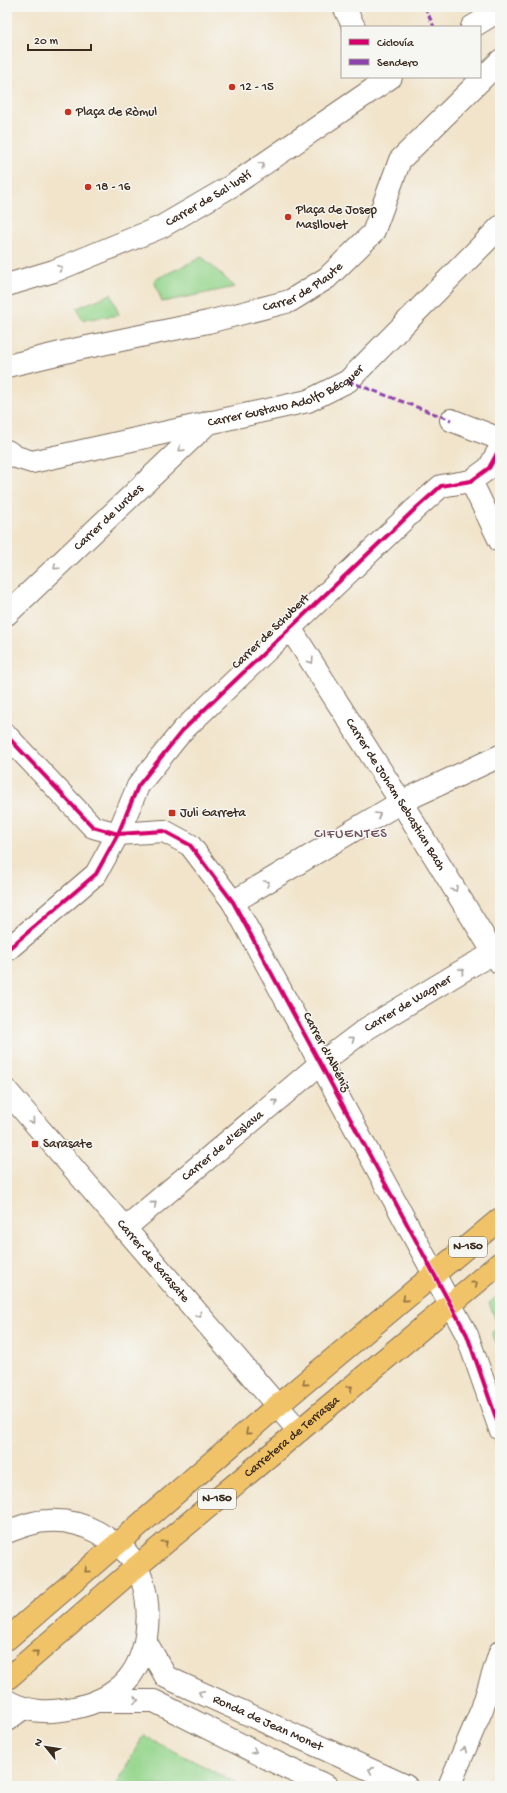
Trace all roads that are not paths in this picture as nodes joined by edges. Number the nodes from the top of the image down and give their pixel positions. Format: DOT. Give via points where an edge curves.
graph roads {
  1 [pos="344,7"];
  2 [pos="500,10"];
  3 [pos="354,26"];
  4 [pos="474,26"];
  5 [pos="500,61"];
  6 [pos="384,79"];
  7 [pos="500,227"];
  8 [pos="7,284"];
  9 [pos="7,366"];
  10 [pos="451,420"];
  11 [pos="209,422"];
  12 [pos="500,439"];
  13 [pos="500,448"];
  14 [pos="12,454"];
  15 [pos="471,481"];
  16 [pos="500,541"];
  17 [pos="7,614"];
  18 [pos="290,628"];
  19 [pos="7,736"];
  20 [pos="500,756"];
  21 [pos="401,802"];
  22 [pos="118,834"];
  23 [pos="233,902"];
  24 [pos="7,950"];
  25 [pos="498,955"];
  26 [pos="321,1063"];
  27 [pos="7,1091"];
  28 [pos="500,1219"];
  29 [pos="124,1229"];
  30 [pos="500,1263"];
  31 [pos="435,1274"];
  32 [pos="450,1306"];
  33 [pos="277,1406"];
  34 [pos="500,1429"];
  35 [pos="299,1431"];
  36 [pos="7,1532"];
  37 [pos="117,1545"];
  38 [pos="135,1568"];
  39 [pos="7,1639"];
  40 [pos="146,1642"];
  41 [pos="500,1652"];
  42 [pos="7,1679"];
  43 [pos="97,1701"];
  44 [pos="12,1710"];
  45 [pos="327,1786"];
  46 [pos="406,1786"];
  47 [pos="449,1786"];
  1 -- 3 [label="street"];
  2 -- 4 [label="street"];
  5 -- 9 [label="street, Carrer de Plaute" via="400,160 372,233 327,278 290,300 208,322"];
  8 -- 6 [label="street, Carrer de Sal·lustí, one-way" via="54,271 161,227 234,185"];
  7 -- 11 [label="street, Carrer Gustavo Adolfo Bécquer" via="348,381 308,401"];
  10 -- 12 [label="street"];
  11 -- 14 [label="street, Carrer Gustavo Adolfo Bécquer" via="32,462"];
  11 -- 17 [label="street, Carrer de Lurdes, one-way"];
  13 -- 15 [label="street" via="488,468"];
  15 -- 16 [label="street"];
  15 -- 18 [label="street, Carrer de Schubert" via="441,486"];
  18 -- 21 [label="street, Carrer de Joham Sebastian Bach, one-way"];
  18 -- 22 [label="street, Carrer de Schubert" via="182,731 138,786"];
  19 -- 22 [label="street" via="93,827"];
  20 -- 21 [label="street"];
  23 -- 21 [label="street, one-way"];
  21 -- 25 [label="street, Carrer de Joham Sebastian Bach, one-way"];
  22 -- 23 [label="street, Carrer d'Albéniz" via="164,832 190,845"];
  22 -- 24 [label="street, Carrer de Schubert" via="96,874"];
  23 -- 26 [label="street, Carrer d'Albéniz"];
  26 -- 25 [label="street, Carrer de Wagner, one-way" via="366,1029 472,965"];
  29 -- 26 [label="street, Carrer de d'Eslava, one-way"];
  26 -- 31 [label="street, Carrer d'Albéniz"];
  27 -- 29 [label="street, Carrer de Sarasate, one-way"];
  28 -- 31 [label="main road, N-150"];
  29 -- 33 [label="street, Carrer de Sarasate, one-way"];
  32 -- 30 [label="main road, Carretera de Terrassa / N-150, one-way"];
  31 -- 32 [label="street"];
  31 -- 33 [label="main road, N-150, one-way"];
  32 -- 34 [label="street" via="467,1335"];
  35 -- 32 [label="main road, Carretera de Terrassa / N-150, one-way"];
  33 -- 35 [label="street, Carrer de Sarasate"];
  33 -- 37 [label="main road, N-150, one-way"];
  38 -- 35 [label="main road, Carretera de Terrassa / N-150, one-way"];
  36 -- 37 [label="street" via="47,1521 68,1522 87,1527"];
  37 -- 38 [label="street" via="128,1554"];
  37 -- 39 [label="main road, N-150, one-way"];
  38 -- 40 [label="street" via="144,1584 148,1605"];
  42 -- 38 [label="main road, Carretera de Terrassa / N-150, one-way"];
  40 -- 43 [label="street" via="127,1680"];
  46 -- 40 [label="street, Ronda de Jean Monet, one-way" via="166,1677"];
  47 -- 41 [label="street, one-way" via="482,1709"];
  43 -- 44 [label="street" via="53,1711"];
  43 -- 45 [label="street, one-way" via="154,1701"];
}
